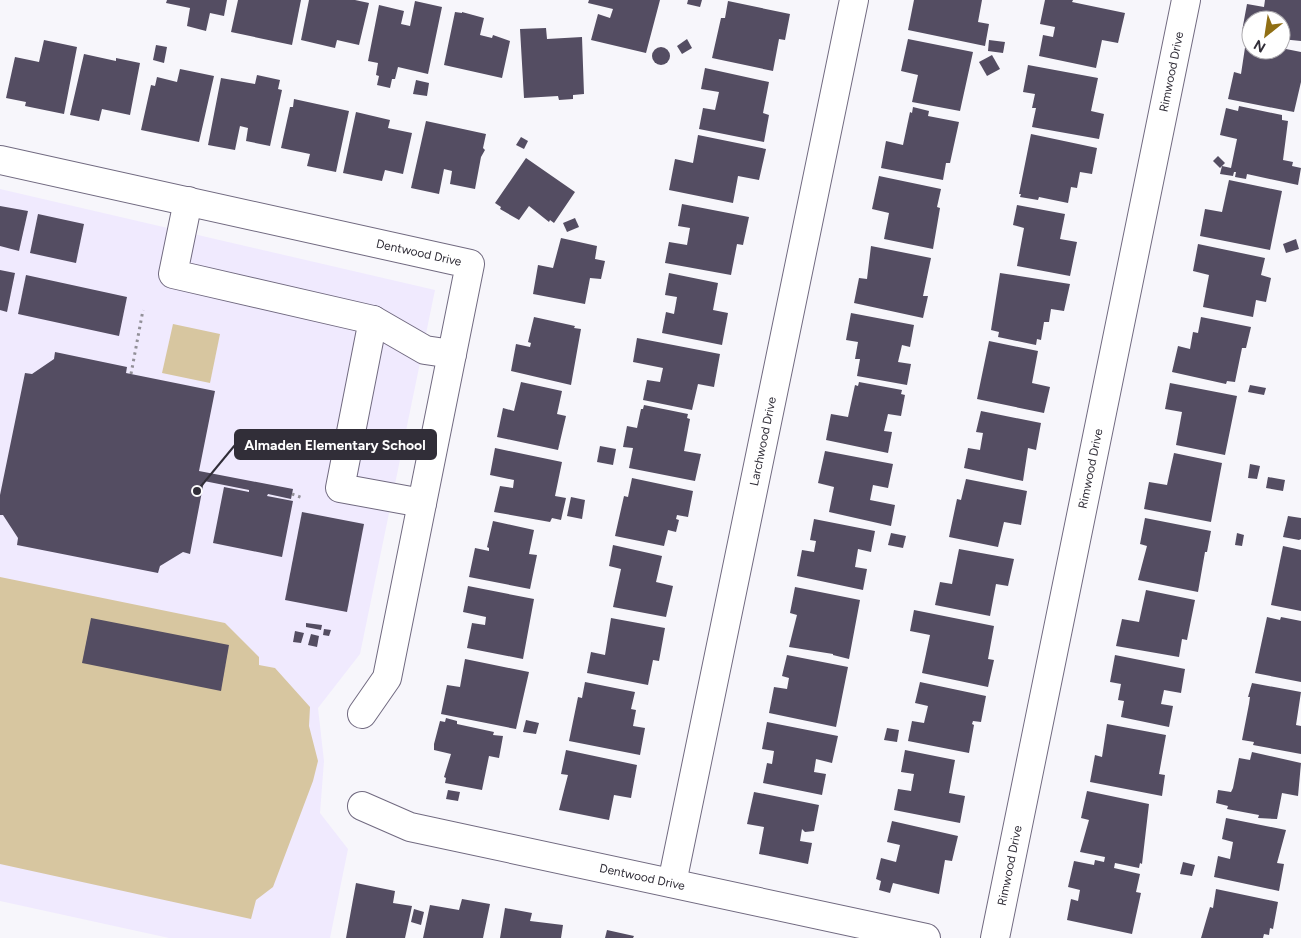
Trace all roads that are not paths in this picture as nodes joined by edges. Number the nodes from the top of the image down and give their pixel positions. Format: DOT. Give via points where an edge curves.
graph roads {
  1 [pos="854,0"];
  2 [pos="1186,0"];
  3 [pos="0,160"];
  4 [pos="188,201"];
  5 [pos="373,320"];
  6 [pos="452,354"];
  7 [pos="422,503"];
  8 [pos="362,714"];
  9 [pos="362,806"];
  10 [pos="672,883"];
  11 [pos="926,938"];
  12 [pos="995,938"];
  1 -- 10 [label="street, Larchwood Drive"];
  2 -- 12 [label="street, Rimwood Drive"];
  3 -- 4 [label="street, Dentwood Drive"];
  4 -- 5 [label="street" via="173,274"];
  4 -- 6 [label="street, Dentwood Drive" via="470,264"];
  5 -- 6 [label="street" via="425,350"];
  5 -- 7 [label="street" via="340,488"];
  6 -- 7 [label="street, Dentwood Drive"];
  7 -- 8 [label="street, Dentwood Drive" via="387,678"];
  9 -- 10 [label="street, Dentwood Drive" via="410,827"];
  10 -- 11 [label="street, Dentwood Drive"];
}
